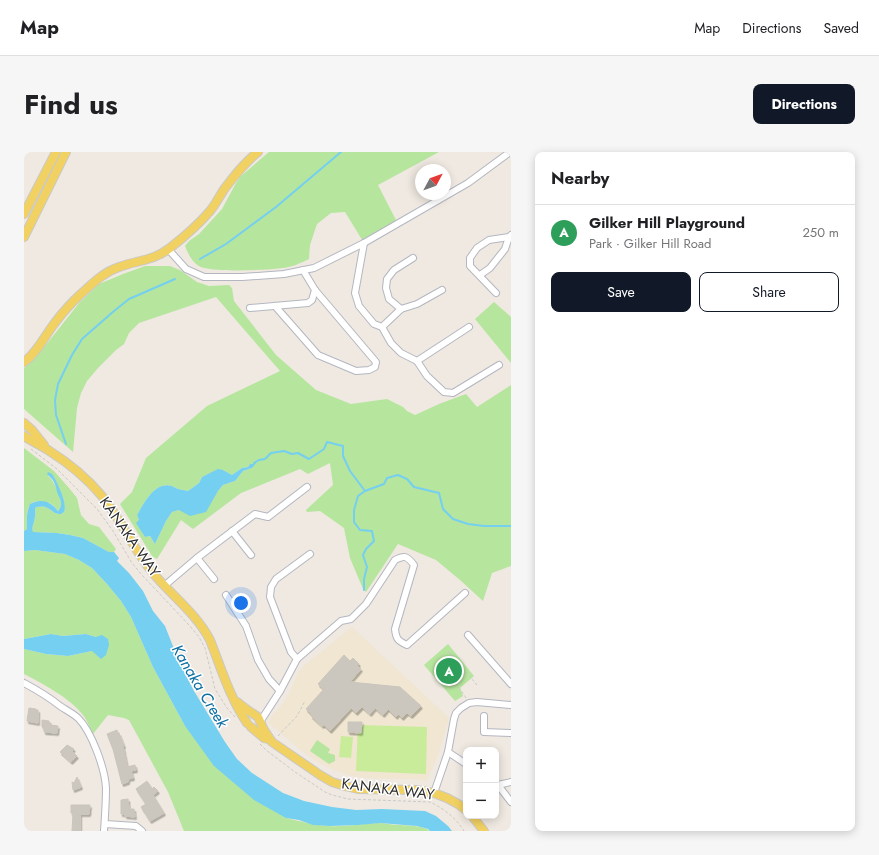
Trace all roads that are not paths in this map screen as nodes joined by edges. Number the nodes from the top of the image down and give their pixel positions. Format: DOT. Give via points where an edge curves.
graph roads {
  1 [pos="56,152"];
  2 [pos="66,152"];
  3 [pos="510,152"];
  4 [pos="255,153"];
  5 [pos="24,214"];
  6 [pos="510,236"];
  7 [pos="24,237"];
  8 [pos="364,243"];
  9 [pos="168,249"];
  10 [pos="413,258"];
  11 [pos="303,270"];
  12 [pos="480,275"];
  13 [pos="315,290"];
  14 [pos="442,290"];
  15 [pos="496,293"];
  16 [pos="275,306"];
  17 [pos="250,308"];
  18 [pos="401,309"];
  19 [pos="382,327"];
  20 [pos="469,327"];
  21 [pos="417,361"];
  22 [pos="24,362"];
  23 [pos="499,364"];
  24 [pos="24,423"];
  25 [pos="24,436"];
  26 [pos="47,449"];
  27 [pos="307,486"];
  28 [pos="232,531"];
  29 [pos="310,554"];
  30 [pos="251,555"];
  31 [pos="197,558"];
  32 [pos="214,579"];
  33 [pos="164,586"];
  34 [pos="465,594"];
  35 [pos="226,595"];
  36 [pos="468,634"];
  37 [pos="297,659"];
  38 [pos="24,683"];
  39 [pos="511,684"];
  40 [pos="280,691"];
  41 [pos="233,698"];
  42 [pos="270,706"];
  43 [pos="511,706"];
  44 [pos="254,714"];
  45 [pos="484,716"];
  46 [pos="260,722"];
  47 [pos="249,725"];
  48 [pos="511,733"];
  49 [pos="270,740"];
  50 [pos="448,752"];
  51 [pos="463,762"];
  52 [pos="511,782"];
  53 [pos="499,784"];
  54 [pos="499,787"];
  55 [pos="434,793"];
  56 [pos="511,802"];
  57 [pos="463,808"];
  58 [pos="474,819"];
  59 [pos="104,824"];
  60 [pos="104,831"];
  61 [pos="142,831"];
  62 [pos="484,831"];
  1 -- 5 [label="main road"];
  2 -- 7 [label="main road"];
  3 -- 8 [label="street" via="468,183"];
  4 -- 9 [label="main road" via="242,166 211,210"];
  6 -- 12 [label="street" via="505,249 490,268"];
  6 -- 12 [label="street" via="489,240 477,248 470,258 470,266"];
  8 -- 11 [label="street" via="314,268"];
  8 -- 19 [label="street" via="355,293 358,306 374,324"];
  9 -- 11 [label="street" via="186,269 204,277 242,277"];
  9 -- 22 [label="main road" via="144,261 120,266 99,278 66,309"];
  10 -- 18 [label="street" via="394,270 387,279 389,299"];
  11 -- 13 [label="street"];
  12 -- 15 [label="street"];
  13 -- 16 [label="street" via="312,300 308,303"];
  13 -- 16 [label="street" via="376,362 375,368 356,371 318,355"];
  14 -- 18 [label="street" via="417,304"];
  16 -- 17 [label="street"];
  18 -- 19 [label="street"];
  19 -- 21 [label="street" via="391,343 401,353"];
  20 -- 21 [label="street"];
  21 -- 23 [label="street" via="427,376 444,392 453,393"];
  24 -- 26 [label="main road, KANAKA WAY"];
  25 -- 26 [label="main road, KANAKA WAY"];
  26 -- 33 [label="main road, KANAKA WAY" via="78,472 100,494 145,563"];
  27 -- 28 [label="street" via="268,517 255,514"];
  28 -- 30 [label="street"];
  28 -- 31 [label="street"];
  29 -- 37 [label="street" via="276,579 271,587 270,597 291,652"];
  31 -- 32 [label="street"];
  31 -- 33 [label="street"];
  33 -- 41 [label="main road, KANAKA WAY" via="206,633"];
  34 -- 37 [label="street" via="407,645 400,642 395,629 414,565 409,558 402,556 395,560 366,604 351,619 341,621"];
  35 -- 40 [label="street" via="246,626 258,660"];
  36 -- 39 [label="street"];
  37 -- 40 [label="street"];
  38 -- 59 [label="street" via="70,712 86,730 104,774"];
  40 -- 42 [label="street"];
  41 -- 44 [label="main road, KANAKA WAY"];
  41 -- 47 [label="main road, KANAKA WAY"];
  42 -- 44 [label="street"];
  42 -- 46 [label="street"];
  43 -- 50 [label="street" via="477,702 461,708 454,718"];
  44 -- 46 [label="main road"];
  44 -- 47 [label="main road" via="248,718"];
  45 -- 48 [label="street" via="484,732"];
  46 -- 47 [label="main road" via="256,726"];
  46 -- 49 [label="main road, KANAKA WAY"];
  47 -- 49 [label="main road, KANAKA WAY"];
  49 -- 55 [label="main road, KANAKA WAY" via="320,775 344,786"];
  50 -- 51 [label="street"];
  50 -- 55 [label="street"];
  52 -- 53 [label="street"];
  54 -- 56 [label="street"];
  55 -- 57 [label="main road, KANAKA WAY"];
  58 -- 62 [label="main road"];
  59 -- 60 [label="street"];
  59 -- 61 [label="street" via="136,826"];
}
